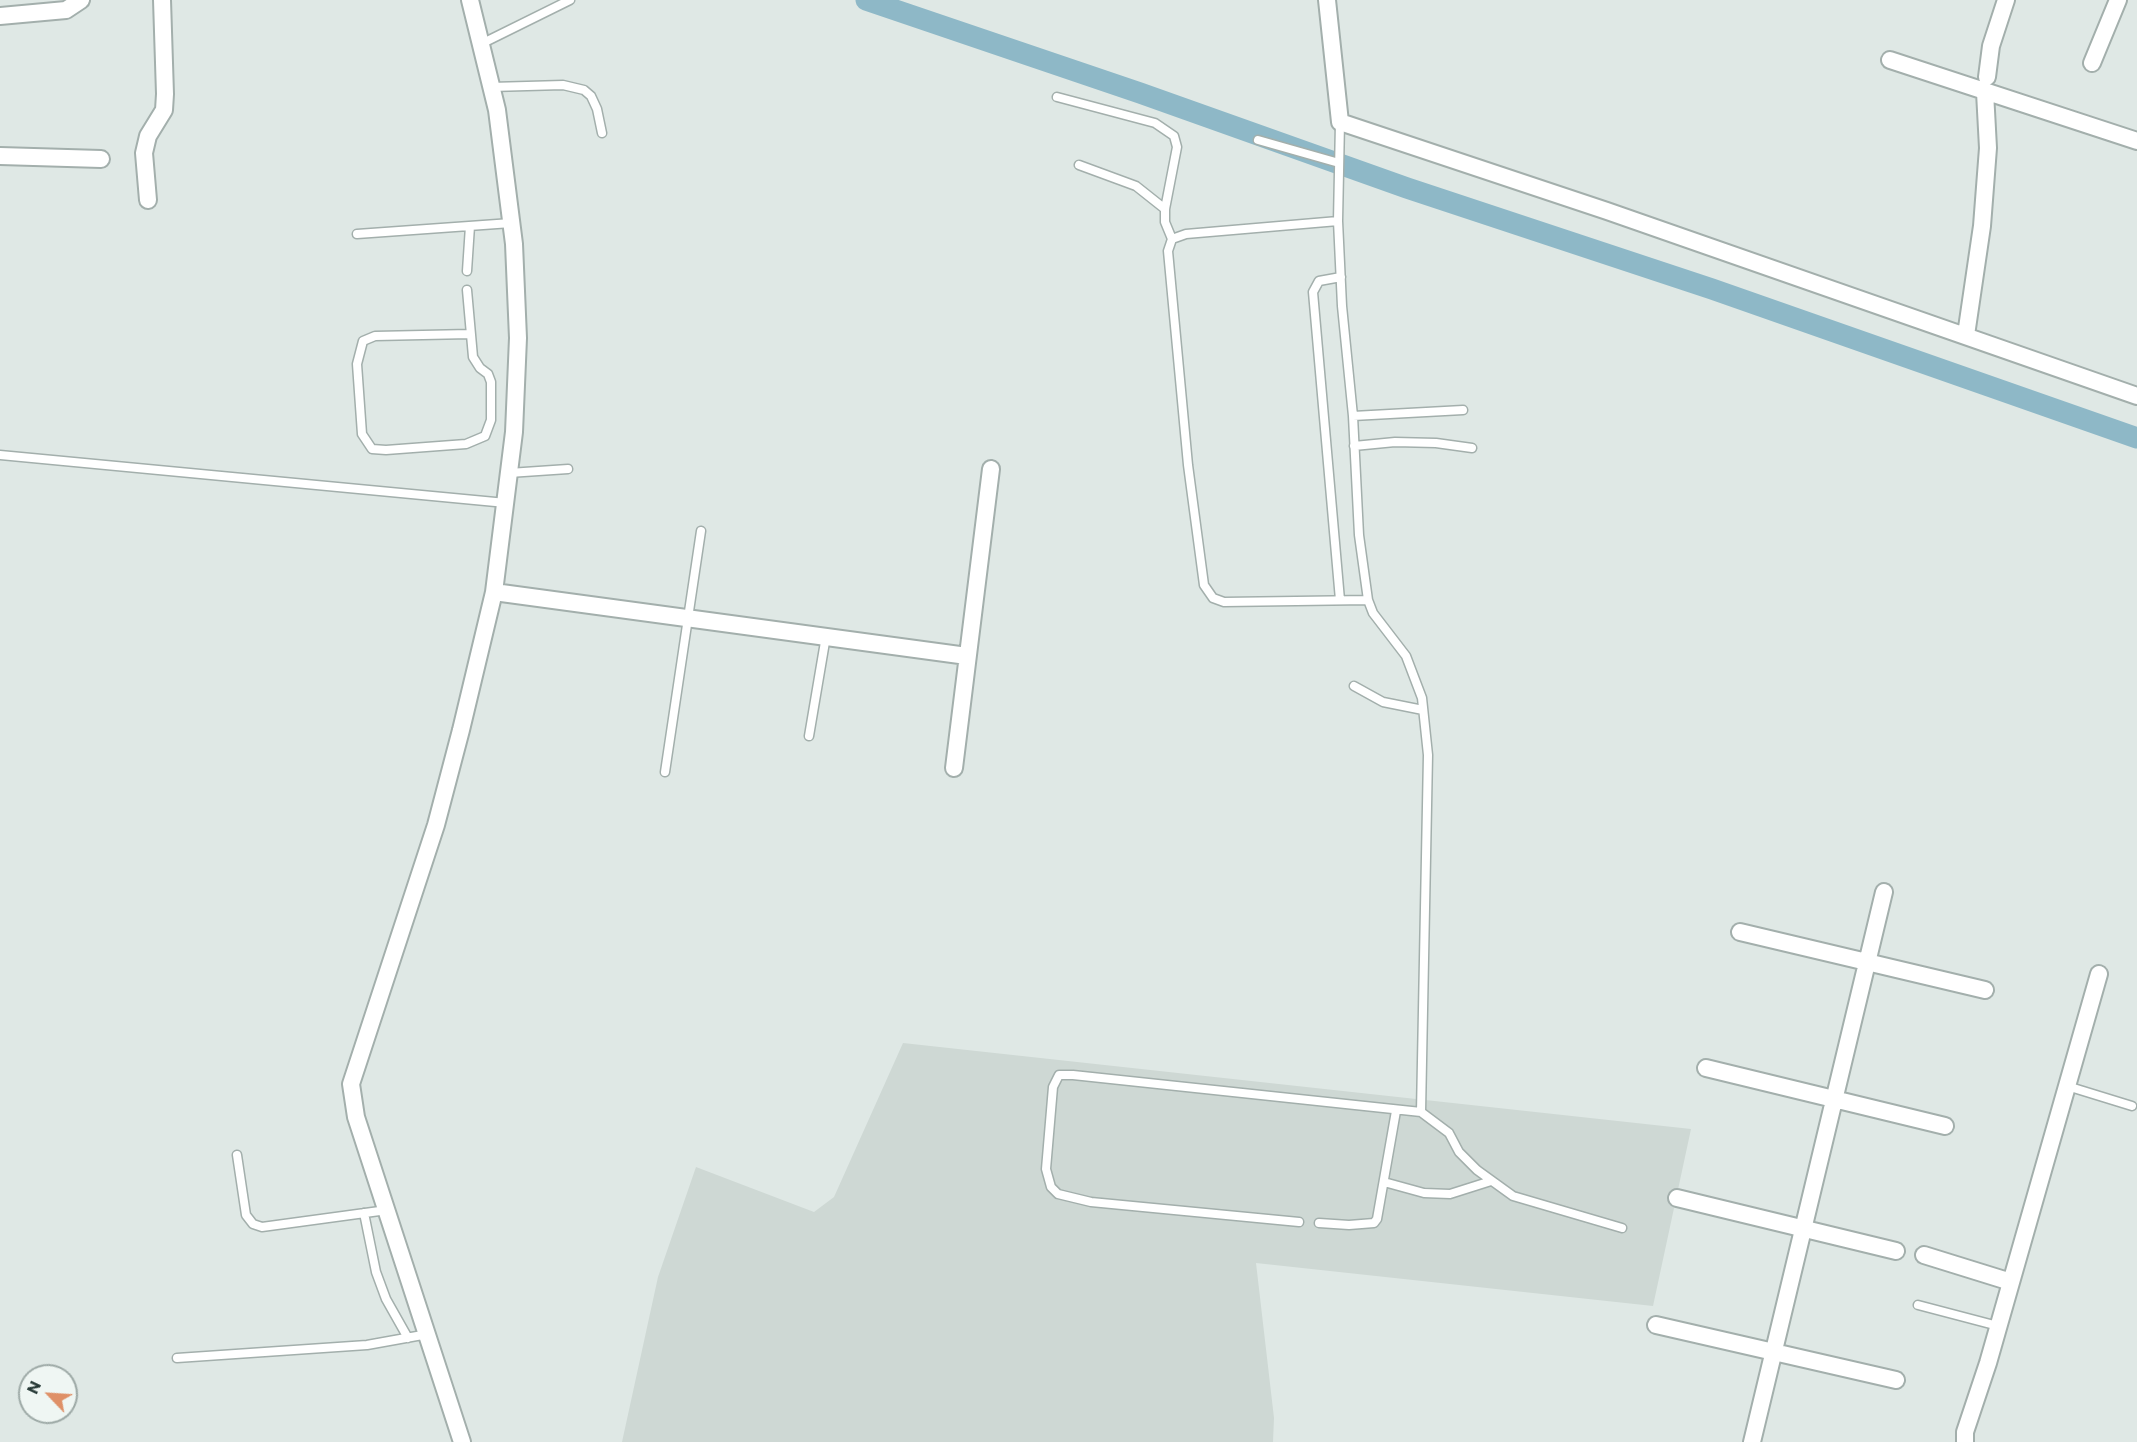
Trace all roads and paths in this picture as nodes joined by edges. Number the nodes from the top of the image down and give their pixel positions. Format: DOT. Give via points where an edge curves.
graph roads {
  1 [pos="81,0"];
  2 [pos="162,0"];
  3 [pos="470,0"];
  4 [pos="570,0"];
  5 [pos="1327,0"];
  6 [pos="2006,0"];
  7 [pos="2118,0"];
  8 [pos="0,16"];
  9 [pos="481,44"];
  10 [pos="1890,60"];
  11 [pos="2092,63"];
  12 [pos="1986,84"];
  13 [pos="491,87"];
  14 [pos="1057,97"];
  15 [pos="1340,127"];
  16 [pos="602,133"];
  17 [pos="1258,140"];
  18 [pos="2137,141"];
  19 [pos="0,156"];
  20 [pos="101,159"];
  21 [pos="1339,163"];
  22 [pos="1079,165"];
  23 [pos="148,200"];
  24 [pos="1165,209"];
  25 [pos="1338,221"];
  26 [pos="511,223"];
  27 [pos="470,226"];
  28 [pos="357,234"];
  29 [pos="1172,239"];
  30 [pos="467,271"];
  31 [pos="1341,277"];
  32 [pos="467,290"];
  33 [pos="470,334"];
  34 [pos="1966,335"];
  35 [pos="2137,396"];
  36 [pos="1463,410"];
  37 [pos="1353,416"];
  38 [pos="1354,446"];
  39 [pos="1472,448"];
  40 [pos="0,455"];
  41 [pos="568,469"];
  42 [pos="991,469"];
  43 [pos="509,473"];
  44 [pos="506,503"];
  45 [pos="702,531"];
  46 [pos="494,592"];
  47 [pos="1340,600"];
  48 [pos="1368,600"];
  49 [pos="688,618"];
  50 [pos="826,636"];
  51 [pos="968,656"];
  52 [pos="1354,686"];
  53 [pos="1423,710"];
  54 [pos="809,736"];
  55 [pos="954,768"];
  56 [pos="665,772"];
  57 [pos="1884,892"];
  58 [pos="1740,932"];
  59 [pos="1867,963"];
  60 [pos="2099,974"];
  61 [pos="1985,990"];
  62 [pos="1706,1068"];
  63 [pos="2067,1086"];
  64 [pos="1834,1099"];
  65 [pos="2132,1106"];
  66 [pos="1396,1111"];
  67 [pos="1421,1112"];
  68 [pos="1945,1126"];
  69 [pos="237,1155"];
  70 [pos="1491,1181"];
  71 [pos="1384,1182"];
  72 [pos="1677,1198"];
  73 [pos="387,1210"];
  74 [pos="364,1213"];
  75 [pos="1299,1222"];
  76 [pos="1319,1223"];
  77 [pos="1622,1228"];
  78 [pos="1803,1228"];
  79 [pos="1896,1251"];
  80 [pos="1924,1255"];
  81 [pos="2011,1282"];
  82 [pos="1918,1305"];
  83 [pos="1656,1325"];
  84 [pos="1998,1326"];
  85 [pos="429,1334"];
  86 [pos="408,1338"];
  87 [pos="1773,1351"];
  88 [pos="177,1358"];
  89 [pos="1896,1380"];
  90 [pos="462,1442"];
  91 [pos="1752,1442"];
  92 [pos="1965,1442"];
  1 -- 8 [label="street" via="66,10"];
  2 -- 23 [label="street" via="164,110 148,136 144,153"];
  3 -- 9 [label="street"];
  4 -- 9 [label="lane"];
  5 -- 15 [label="street"];
  6 -- 12 [label="street" via="1991,46"];
  7 -- 11 [label="street"];
  9 -- 13 [label="street"];
  10 -- 12 [label="street"];
  12 -- 18 [label="street"];
  12 -- 34 [label="street" via="1988,148 1982,226"];
  13 -- 16 [label="lane" via="562,85 584,90 597,109"];
  13 -- 26 [label="street"];
  14 -- 24 [label="lane" via="1155,123 1174,136 1177,147"];
  15 -- 21 [label="lane"];
  15 -- 34 [label="street"];
  17 -- 21 [label="lane"];
  19 -- 20 [label="street"];
  21 -- 25 [label="lane"];
  22 -- 24 [label="lane" via="1136,186"];
  24 -- 29 [label="lane"];
  25 -- 29 [label="lane" via="1186,234"];
  25 -- 31 [label="lane"];
  26 -- 27 [label="lane"];
  26 -- 43 [label="street" via="518,338"];
  27 -- 28 [label="lane"];
  27 -- 30 [label="lane"];
  29 -- 47 [label="lane" via="1168,251 1188,465 1204,585 1213,598 1224,602"];
  31 -- 37 [label="lane"];
  31 -- 47 [label="lane" via="1319,281 1313,292"];
  32 -- 33 [label="lane"];
  33 -- 33 [label="lane" via="375,336 363,341 357,364 362,434 372,449 466,444 485,436 491,420 491,382 473,357"];
  34 -- 35 [label="street"];
  36 -- 37 [label="lane"];
  37 -- 38 [label="lane"];
  38 -- 39 [label="lane" via="1395,442"];
  38 -- 48 [label="lane" via="1359,535"];
  40 -- 44 [label="lane"];
  41 -- 43 [label="lane"];
  42 -- 51 [label="street"];
  43 -- 44 [label="street"];
  44 -- 46 [label="street"];
  45 -- 49 [label="lane"];
  46 -- 49 [label="street"];
  46 -- 73 [label="street" via="436,825 351,1084 356,1117"];
  47 -- 48 [label="lane"];
  48 -- 53 [label="lane" via="1406,656"];
  49 -- 50 [label="street"];
  49 -- 56 [label="lane"];
  50 -- 51 [label="street"];
  50 -- 54 [label="lane"];
  51 -- 55 [label="street"];
  52 -- 53 [label="lane" via="1383,702"];
  53 -- 67 [label="lane" via="1428,755"];
  57 -- 59 [label="street"];
  58 -- 59 [label="street"];
  59 -- 61 [label="street"];
  59 -- 64 [label="street"];
  60 -- 63 [label="street"];
  62 -- 64 [label="street"];
  63 -- 65 [label="lane"];
  63 -- 81 [label="street"];
  64 -- 68 [label="street"];
  64 -- 78 [label="street"];
  66 -- 67 [label="lane"];
  66 -- 71 [label="lane"];
  66 -- 75 [label="lane" via="1059,1076 1053,1087 1046,1169 1051,1187 1058,1194 1091,1202"];
  67 -- 70 [label="lane" via="1449,1133 1459,1152"];
  69 -- 74 [label="lane" via="246,1215 253,1224 262,1227"];
  70 -- 71 [label="lane" via="1450,1194 1424,1193"];
  70 -- 77 [label="lane" via="1513,1196"];
  71 -- 76 [label="lane" via="1374,1223"];
  72 -- 78 [label="street"];
  73 -- 74 [label="lane"];
  73 -- 85 [label="street"];
  74 -- 86 [label="lane" via="376,1272"];
  78 -- 79 [label="street"];
  78 -- 87 [label="street"];
  80 -- 81 [label="street"];
  81 -- 84 [label="street"];
  82 -- 84 [label="lane"];
  83 -- 87 [label="street"];
  84 -- 92 [label="street"];
  85 -- 86 [label="lane"];
  85 -- 90 [label="street"];
  86 -- 88 [label="lane" via="367,1345"];
  87 -- 89 [label="street"];
  87 -- 91 [label="street"];
}
